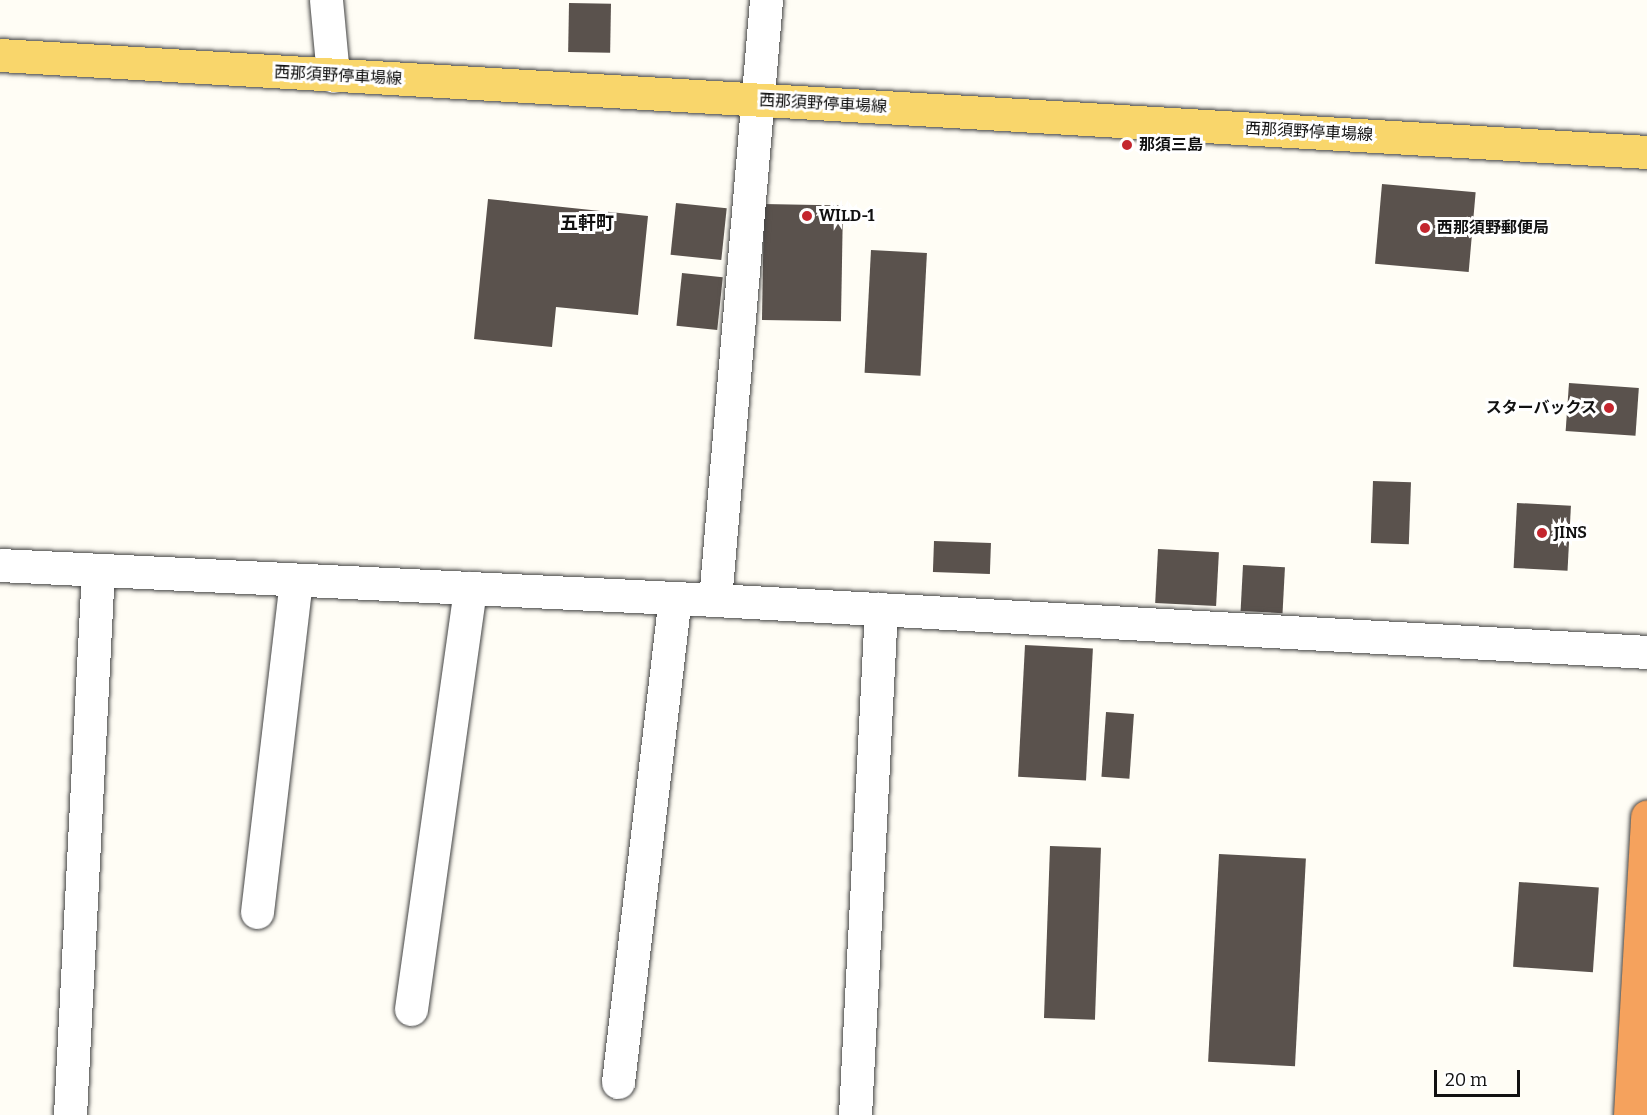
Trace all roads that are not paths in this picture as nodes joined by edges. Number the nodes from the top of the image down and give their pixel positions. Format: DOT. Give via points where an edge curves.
graph roads {
  1 [pos="326,0"];
  2 [pos="766,0"];
  3 [pos="0,55"];
  4 [pos="333,76"];
  5 [pos="758,101"];
  6 [pos="1647,152"];
  7 [pos="0,565"];
  8 [pos="98,570"];
  9 [pos="296,580"];
  10 [pos="470,588"];
  11 [pos="675,598"];
  12 [pos="715,600"];
  13 [pos="881,609"];
  14 [pos="1647,652"];
  15 [pos="1647,816"];
  16 [pos="257,912"];
  17 [pos="411,1009"];
  18 [pos="1640,1069"];
  19 [pos="618,1082"];
  20 [pos="70,1115"];
  21 [pos="855,1115"];
  22 [pos="1630,1115"];
  1 -- 4 [label="street"];
  2 -- 5 [label="street"];
  3 -- 4 [label="main road, 西那須野停車場線"];
  4 -- 5 [label="main road, 西那須野停車場線"];
  5 -- 6 [label="main road, 西那須野停車場線"];
  5 -- 12 [label="street"];
  7 -- 8 [label="street"];
  8 -- 9 [label="street"];
  8 -- 20 [label="street"];
  9 -- 10 [label="street"];
  9 -- 16 [label="street"];
  10 -- 11 [label="street"];
  10 -- 17 [label="street"];
  11 -- 12 [label="street"];
  11 -- 19 [label="street"];
  12 -- 13 [label="street"];
  13 -- 14 [label="street"];
  13 -- 21 [label="street"];
  15 -- 18 [label="highway"];
  18 -- 22 [label="highway"];
}
